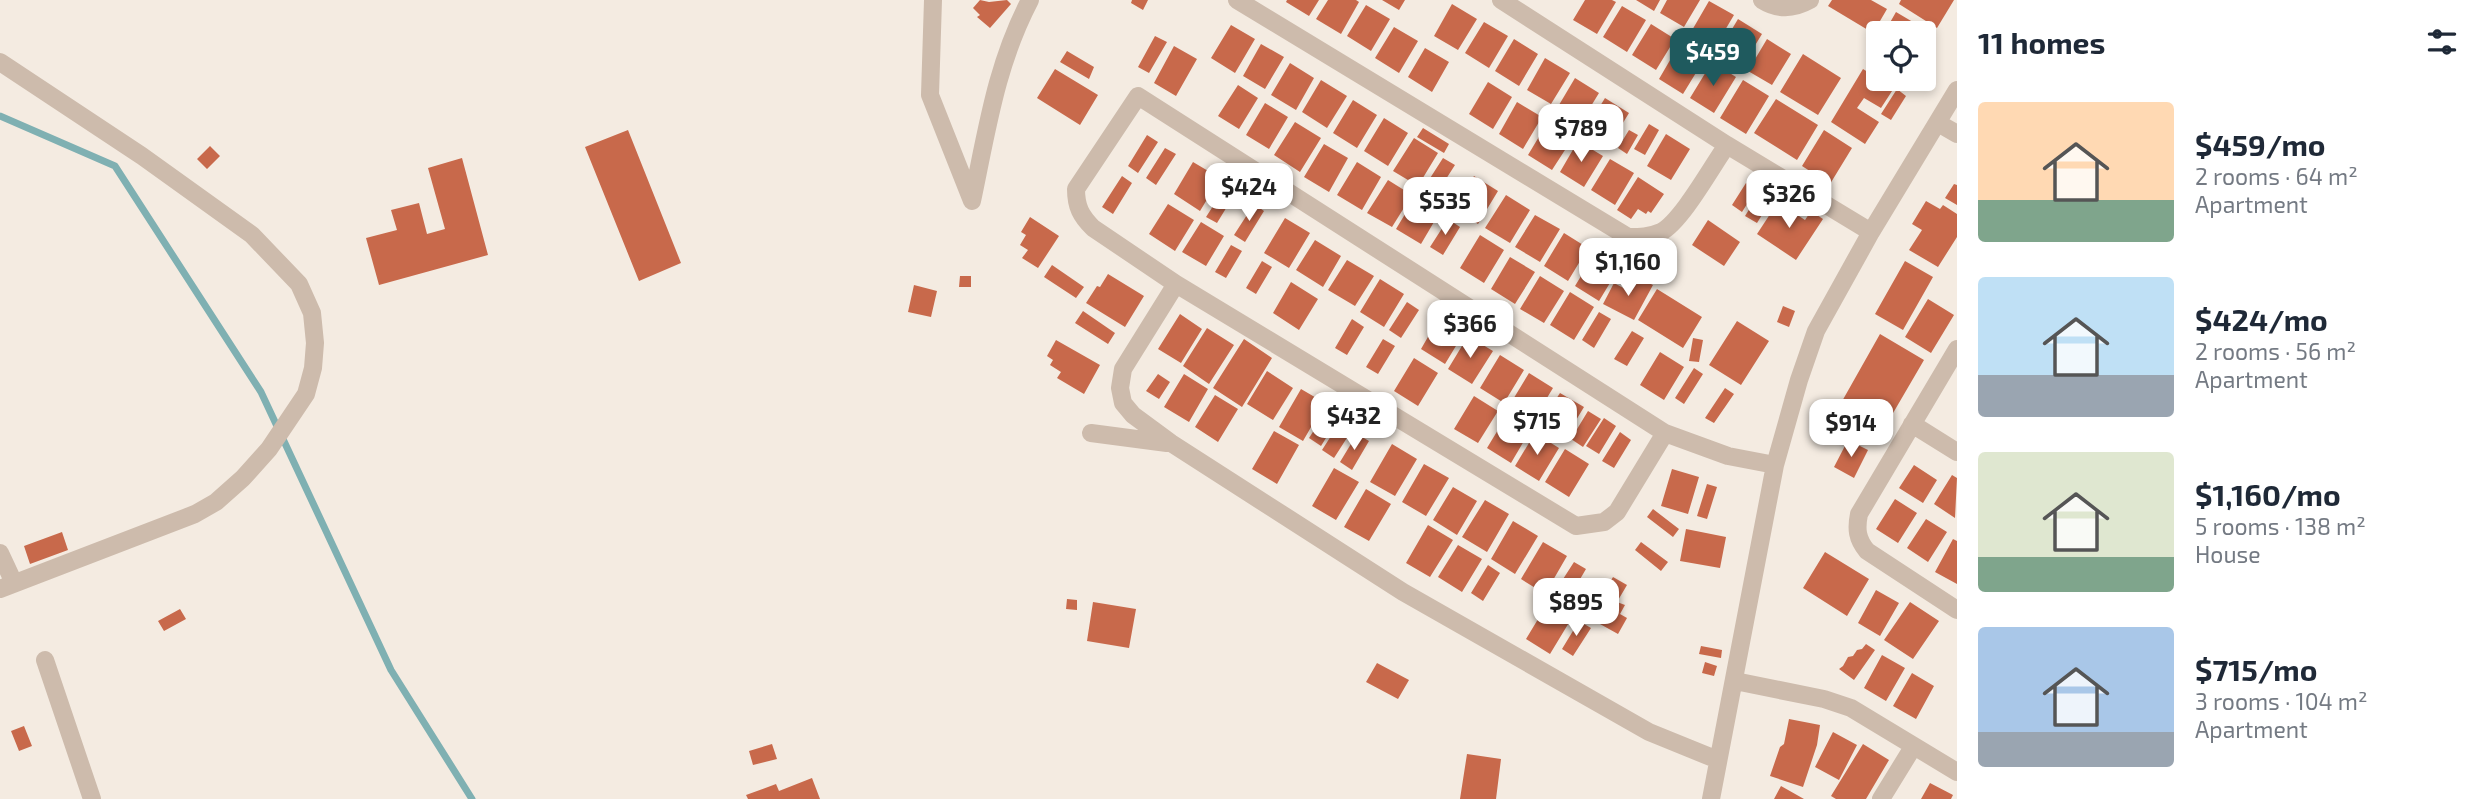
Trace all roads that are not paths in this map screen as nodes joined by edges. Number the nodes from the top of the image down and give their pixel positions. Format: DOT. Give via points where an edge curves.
graph roads {
  1 [pos="933,0"];
  2 [pos="1030,0"];
  3 [pos="1237,0"];
  4 [pos="1501,0"];
  5 [pos="1762,0"];
  6 [pos="1810,0"];
  7 [pos="0,62"];
  8 [pos="1957,90"];
  9 [pos="1938,123"];
  10 [pos="1957,134"];
  11 [pos="1727,145"];
  12 [pos="1871,232"];
  13 [pos="1176,284"];
  14 [pos="1957,349"];
  15 [pos="1912,424"];
  16 [pos="1091,433"];
  17 [pos="1665,433"];
  18 [pos="1171,443"];
  19 [pos="1957,452"];
  20 [pos="1775,465"];
  21 [pos="0,553"];
  22 [pos="7,586"];
  23 [pos="1957,610"];
  24 [pos="45,660"];
  25 [pos="1734,681"];
  26 [pos="1913,747"];
  27 [pos="1718,760"];
  28 [pos="1957,772"];
  29 [pos="92,799"];
  30 [pos="1711,799"];
  31 [pos="1881,799"];
  1 -- 2 [label="street" via="930,95 972,201 997,82 1014,30"];
  3 -- 11 [label="street" via="1628,237 1646,237 1674,222"];
  4 -- 11 [label="street"];
  5 -- 6 [label="street" via="1787,8"];
  7 -- 22 [label="street" via="253,235 299,285 312,313 316,343 306,394 269,449 216,502"];
  8 -- 9 [label="street"];
  9 -- 10 [label="street"];
  9 -- 12 [label="street"];
  11 -- 12 [label="street"];
  12 -- 20 [label="street" via="1816,331"];
  13 -- 17 [label="street" via="1576,526 1604,522 1617,512"];
  13 -- 17 [label="street" via="1093,228 1076,205 1076,189 1138,96"];
  13 -- 18 [label="street" via="1123,369 1120,388 1123,403 1133,415"];
  14 -- 15 [label="street"];
  15 -- 19 [label="street"];
  15 -- 23 [label="street" via="1859,514 1856,529 1867,551"];
  16 -- 18 [label="street"];
  17 -- 20 [label="street" via="1728,456"];
  18 -- 27 [label="street" via="1403,592 1649,732"];
  20 -- 25 [label="street"];
  21 -- 22 [label="street"];
  24 -- 29 [label="street"];
  25 -- 26 [label="street" via="1851,708"];
  25 -- 27 [label="street"];
  26 -- 28 [label="street"];
  26 -- 31 [label="street"];
  27 -- 30 [label="street"];
}
